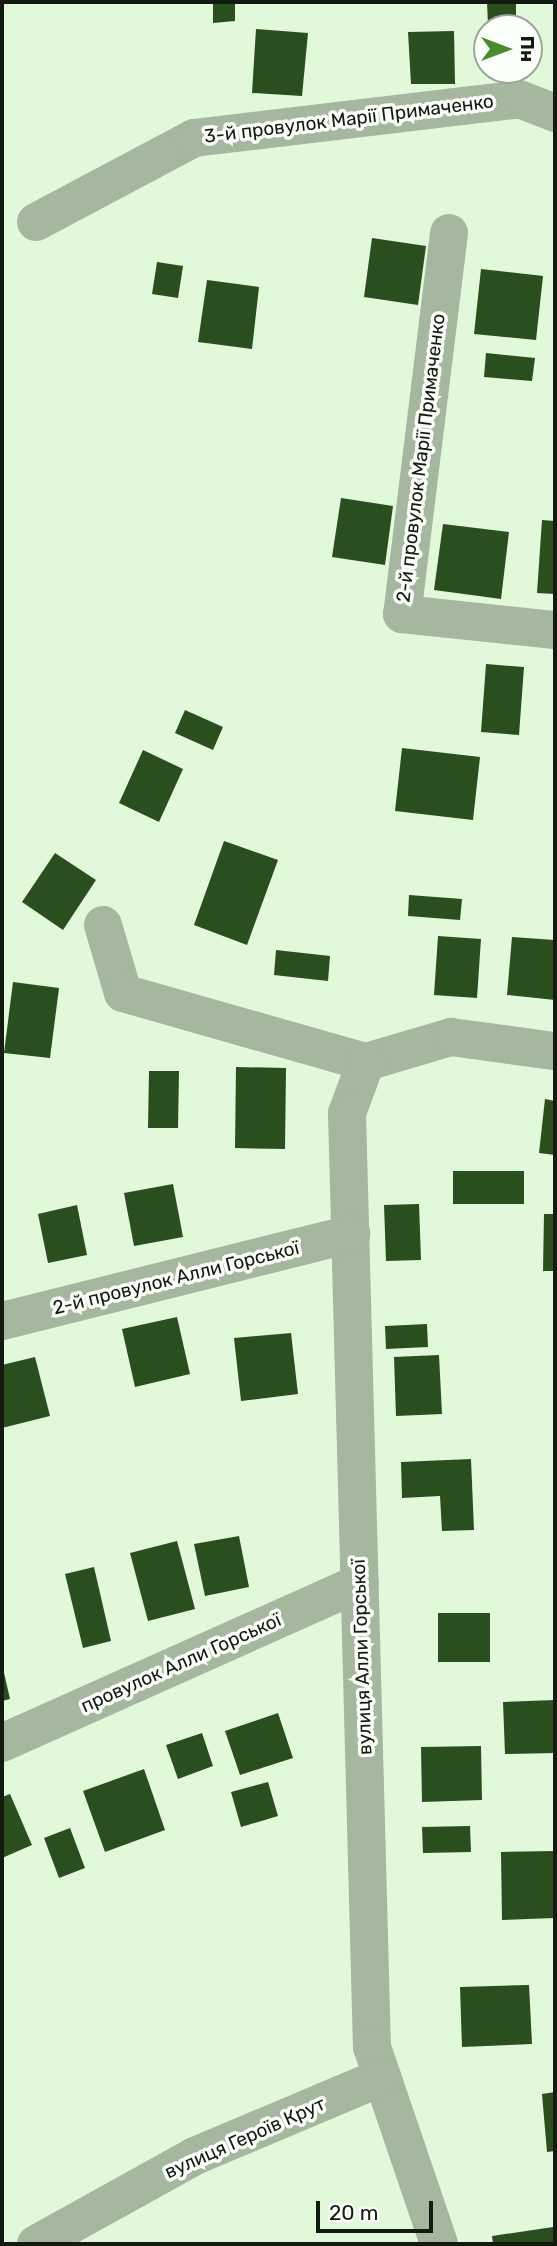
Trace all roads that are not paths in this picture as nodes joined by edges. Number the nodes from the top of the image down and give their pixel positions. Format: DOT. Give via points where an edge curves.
graph roads {
  1 [pos="555,113"];
  2 [pos="36,222"];
  3 [pos="449,233"];
  4 [pos="555,630"];
  5 [pos="103,925"];
  6 [pos="555,1051"];
  7 [pos="366,1062"];
  8 [pos="351,1234"];
  9 [pos="2,1321"];
  10 [pos="360,1583"];
  11 [pos="2,1743"];
  12 [pos="382,2077"];
  13 [pos="36,2244"];
  14 [pos="439,2244"];
  1 -- 2 [label="street, 3-й провулок Марії Примаченко" via="519,99 194,138"];
  3 -- 4 [label="street, 2-й провулок Марії Примаченко" via="402,614"];
  5 -- 7 [label="street" via="123,993"];
  6 -- 7 [label="street" via="451,1037"];
  7 -- 8 [label="street, вулиця Алли Горської" via="347,1113"];
  8 -- 9 [label="street, 2-й провулок Алли Горської"];
  8 -- 10 [label="street, вулиця Алли Горської"];
  10 -- 11 [label="street, провулок Алли Горської"];
  10 -- 12 [label="street, вулиця Алли Горської" via="372,2047"];
  12 -- 13 [label="street, вулиця Героїв Крут" via="195,2156"];
  12 -- 14 [label="street, вулиця Алли Горської"];
}
